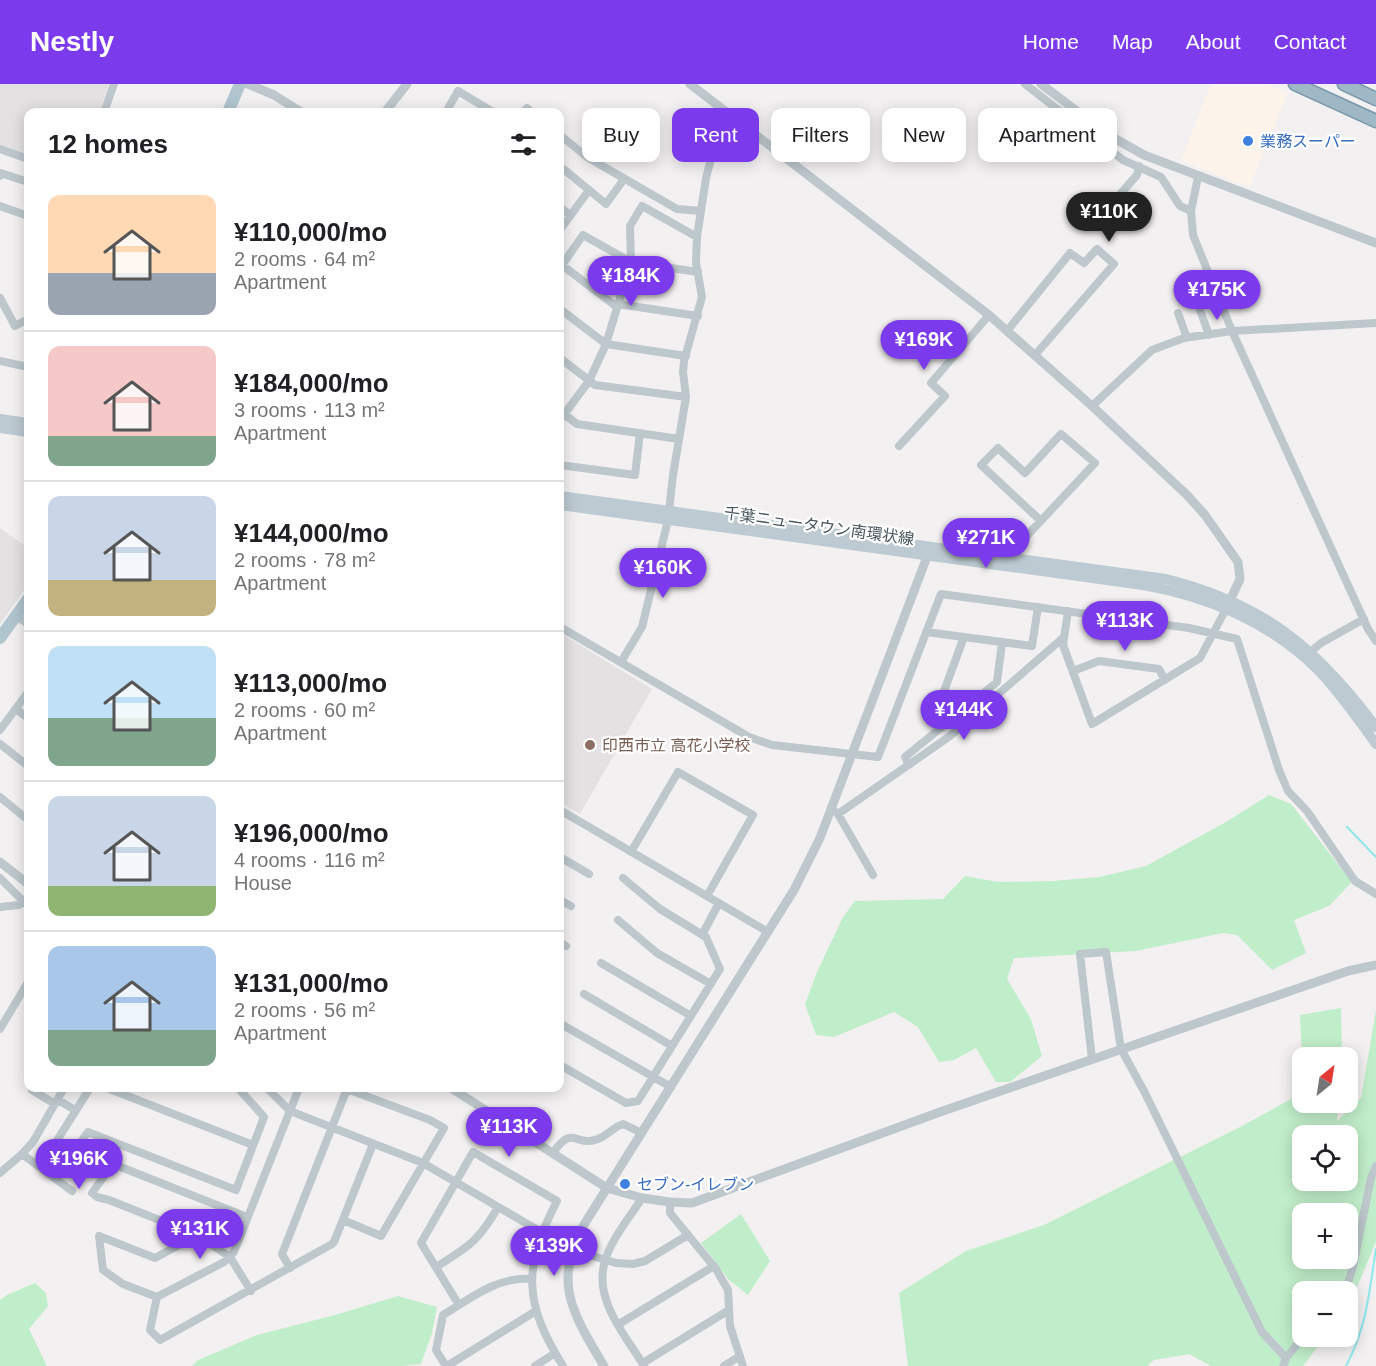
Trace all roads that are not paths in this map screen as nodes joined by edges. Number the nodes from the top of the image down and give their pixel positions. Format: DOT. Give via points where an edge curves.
graph roads {
  1 [pos="114,84"];
  2 [pos="240,84"];
  3 [pos="248,84"];
  4 [pos="407,84"];
  5 [pos="690,84"];
  6 [pos="1025,84"];
  7 [pos="1041,84"];
  8 [pos="1295,84"];
  9 [pos="1344,84"];
  10 [pos="1376,99"];
  11 [pos="105,108"];
  12 [pos="230,108"];
  13 [pos="294,108"];
  14 [pos="388,108"];
  15 [pos="448,108"];
  16 [pos="486,108"];
  17 [pos="721,108"];
  18 [pos="1376,122"];
  19 [pos="759,137"];
  20 [pos="564,138"];
  21 [pos="0,149"];
  22 [pos="24,158"];
  23 [pos="710,162"];
  24 [pos="598,164"];
  25 [pos="1138,166"];
  26 [pos="564,169"];
  27 [pos="0,174"];
  28 [pos="1198,177"];
  29 [pos="624,178"];
  30 [pos="24,181"];
  31 [pos="588,190"];
  32 [pos="0,206"];
  33 [pos="564,210"];
  34 [pos="1124,210"];
  35 [pos="701,211"];
  36 [pos="1191,211"];
  37 [pos="24,215"];
  38 [pos="570,215"];
  39 [pos="564,224"];
  40 [pos="697,237"];
  41 [pos="1376,243"];
  42 [pos="564,261"];
  43 [pos="631,262"];
  44 [pos="564,269"];
  45 [pos="698,272"];
  46 [pos="0,298"];
  47 [pos="1196,299"];
  48 [pos="618,306"];
  49 [pos="564,312"];
  50 [pos="1178,313"];
  51 [pos="989,315"];
  52 [pos="698,316"];
  53 [pos="24,321"];
  54 [pos="1376,323"];
  55 [pos="1007,331"];
  56 [pos="1232,331"];
  57 [pos="1209,334"];
  58 [pos="1187,338"];
  59 [pos="606,344"];
  60 [pos="1035,355"];
  61 [pos="686,356"];
  62 [pos="0,361"];
  63 [pos="564,361"];
  64 [pos="24,366"];
  65 [pos="589,381"];
  66 [pos="686,397"];
  67 [pos="1092,406"];
  68 [pos="564,411"];
  69 [pos="564,417"];
  70 [pos="0,419"];
  71 [pos="24,422"];
  72 [pos="0,428"];
  73 [pos="24,431"];
  74 [pos="640,433"];
  75 [pos="679,439"];
  76 [pos="899,446"];
  77 [pos="564,466"];
  78 [pos="564,497"];
  79 [pos="564,505"];
  80 [pos="669,516"];
  81 [pos="1041,521"];
  82 [pos="929,551"];
  83 [pos="1006,557"];
  84 [pos="24,604"];
  85 [pos="1228,605"];
  86 [pos="1038,607"];
  87 [pos="1068,611"];
  88 [pos="16,616"];
  89 [pos="1364,620"];
  90 [pos="24,621"];
  91 [pos="564,629"];
  92 [pos="926,632"];
  93 [pos="1213,634"];
  94 [pos="964,637"];
  95 [pos="1064,637"];
  96 [pos="0,638"];
  97 [pos="1376,641"];
  98 [pos="1002,643"];
  99 [pos="1307,654"];
  100 [pos="621,662"];
  101 [pos="1073,671"];
  102 [pos="1165,680"];
  103 [pos="24,698"];
  104 [pos="16,709"];
  105 [pos="24,715"];
  106 [pos="941,727"];
  107 [pos="1376,727"];
  108 [pos="0,730"];
  109 [pos="0,744"];
  110 [pos="1376,744"];
  111 [pos="850,754"];
  112 [pos="24,763"];
  113 [pos="909,765"];
  114 [pos="0,797"];
  115 [pos="564,812"];
  116 [pos="834,812"];
  117 [pos="24,817"];
  118 [pos="631,852"];
  119 [pos="564,859"];
  120 [pos="0,862"];
  121 [pos="589,874"];
  122 [pos="873,875"];
  123 [pos="0,878"];
  124 [pos="623,878"];
  125 [pos="24,881"];
  126 [pos="1376,894"];
  127 [pos="706,896"];
  128 [pos="24,902"];
  129 [pos="564,902"];
  130 [pos="24,903"];
  131 [pos="719,903"];
  132 [pos="571,906"];
  133 [pos="0,907"];
  134 [pos="618,920"];
  135 [pos="768,932"];
  136 [pos="702,935"];
  137 [pos="601,963"];
  138 [pos="1376,965"];
  139 [pos="711,984"];
  140 [pos="24,989"];
  141 [pos="584,994"];
  142 [pos="691,1016"];
  143 [pos="564,1026"];
  144 [pos="0,1029"];
  145 [pos="672,1046"];
  146 [pos="1121,1049"];
  147 [pos="1092,1059"];
  148 [pos="564,1067"];
  149 [pos="653,1077"];
  150 [pos="670,1087"];
  151 [pos="36,1092"];
  152 [pos="62,1092"];
  153 [pos="87,1092"];
  154 [pos="117,1092"];
  155 [pos="242,1092"];
  156 [pos="271,1092"];
  157 [pos="297,1092"];
  158 [pos="346,1092"];
  159 [pos="355,1092"];
  160 [pos="457,1092"];
  161 [pos="56,1102"];
  162 [pos="75,1110"];
  163 [pos="290,1111"];
  164 [pos="332,1127"];
  165 [pos="642,1133"];
  166 [pos="373,1144"];
  167 [pos="253,1145"];
  168 [pos="22,1154"];
  169 [pos="553,1154"];
  170 [pos="423,1163"];
  171 [pos="1376,1166"];
  172 [pos="0,1173"];
  173 [pos="456,1183"];
  174 [pos="607,1188"];
  175 [pos="72,1191"];
  176 [pos="642,1198"];
  177 [pos="670,1202"];
  178 [pos="498,1207"];
  179 [pos="247,1217"];
  180 [pos="343,1220"];
  181 [pos="541,1232"];
  182 [pos="197,1235"];
  183 [pos="688,1235"];
  184 [pos="572,1250"];
  185 [pos="230,1257"];
  186 [pos="605,1260"];
  187 [pos="714,1266"];
  188 [pos="436,1267"];
  189 [pos="290,1268"];
  190 [pos="532,1279"];
  191 [pos="1349,1281"];
  192 [pos="251,1290"];
  193 [pos="157,1297"];
  194 [pos="459,1305"];
  195 [pos="729,1310"];
  196 [pos="536,1311"];
  197 [pos="619,1324"];
  198 [pos="1296,1347"];
  199 [pos="555,1353"];
  200 [pos="740,1356"];
  201 [pos="1284,1362"];
  202 [pos="644,1365"];
  203 [pos="446,1366"];
  204 [pos="534,1366"];
  205 [pos="563,1366"];
  206 [pos="604,1366"];
  207 [pos="724,1366"];
  208 [pos="743,1366"];
  1 -- 11 [label="street"];
  2 -- 12 [label="main road"];
  3 -- 13 [label="street"];
  4 -- 14 [label="street"];
  5 -- 17 [label="street"];
  6 -- 25 [label="street" via="1123,160"];
  7 -- 28 [label="street" via="1124,145"];
  8 -- 18 [label="highway"];
  9 -- 10 [label="highway"];
  15 -- 16 [label="street" via="458,92"];
  19 -- 51 [label="street"];
  20 -- 24 [label="street"];
  21 -- 22 [label="street"];
  23 -- 35 [label="street"];
  24 -- 29 [label="street"];
  25 -- 34 [label="street" via="1137,175 1115,200"];
  25 -- 36 [label="street" via="1161,177 1180,206"];
  26 -- 31 [label="street"];
  27 -- 30 [label="street"];
  28 -- 36 [label="street"];
  28 -- 41 [label="street"];
  29 -- 31 [label="street" via="606,204"];
  29 -- 35 [label="street" via="677,209"];
  31 -- 38 [label="street"];
  32 -- 37 [label="street"];
  33 -- 38 [label="street"];
  35 -- 40 [label="street"];
  36 -- 56 [label="street" via="1193,235"];
  38 -- 39 [label="street"];
  40 -- 43 [label="street" via="642,206 630,226"];
  40 -- 45 [label="street"];
  42 -- 43 [label="street" via="583,235"];
  43 -- 45 [label="street"];
  43 -- 48 [label="street"];
  44 -- 48 [label="street"];
  45 -- 52 [label="street" via="702,297"];
  46 -- 53 [label="street" via="15,326"];
  47 -- 57 [label="street"];
  48 -- 52 [label="street"];
  48 -- 59 [label="street"];
  49 -- 59 [label="street"];
  50 -- 58 [label="street"];
  51 -- 55 [label="street"];
  51 -- 76 [label="street" via="931,383 945,396"];
  52 -- 61 [label="street"];
  54 -- 56 [label="street"];
  55 -- 60 [label="street"];
  55 -- 60 [label="street" via="1070,253 1084,263 1097,249 1114,264"];
  56 -- 57 [label="street"];
  56 -- 89 [label="street"];
  57 -- 58 [label="street"];
  58 -- 67 [label="street" via="1152,350"];
  59 -- 61 [label="street"];
  59 -- 65 [label="street"];
  60 -- 67 [label="street"];
  61 -- 66 [label="street"];
  62 -- 64 [label="street"];
  63 -- 65 [label="street"];
  65 -- 66 [label="street"];
  65 -- 68 [label="street"];
  66 -- 75 [label="street"];
  67 -- 85 [label="street" via="1187,495 1233,553 1240,579"];
  69 -- 74 [label="street" via="578,424"];
  70 -- 71 [label="main road"];
  72 -- 73 [label="main road"];
  74 -- 75 [label="street"];
  74 -- 77 [label="street" via="635,475"];
  75 -- 80 [label="street"];
  78 -- 80 [label="main road, 千葉ニュータウン南環状線"];
  79 -- 80 [label="main road, 千葉ニュータウン南環状線"];
  80 -- 82 [label="main road, 千葉ニュータウン南環状線"];
  80 -- 100 [label="street" via="642,627"];
  81 -- 81 [label="street" via="1095,463 1061,434 1025,473 998,448 981,465"];
  81 -- 83 [label="street"];
  82 -- 83 [label="main road, 千葉ニュータウン南環状線"];
  82 -- 85 [label="main road, 千葉ニュータウン南環状線" via="1165,589"];
  82 -- 111 [label="street"];
  83 -- 85 [label="main road, 千葉ニュータウン南環状線" via="1166,579 1193,585"];
  84 -- 88 [label="main road"];
  85 -- 93 [label="street"];
  85 -- 99 [label="main road, 千葉ニュータウン南環状線" via="1284,629"];
  86 -- 87 [label="street"];
  86 -- 92 [label="street" via="941,594"];
  86 -- 98 [label="street" via="1032,646"];
  87 -- 93 [label="street"];
  87 -- 95 [label="street"];
  88 -- 90 [label="street"];
  88 -- 96 [label="main road"];
  89 -- 97 [label="street"];
  89 -- 99 [label="street"];
  91 -- 100 [label="street"];
  92 -- 94 [label="street"];
  92 -- 111 [label="street" via="878,757"];
  93 -- 102 [label="street" via="1200,658"];
  93 -- 126 [label="street" via="1237,639 1288,791 1307,811 1355,881"];
  94 -- 98 [label="street"];
  94 -- 106 [label="street" via="934,718"];
  95 -- 101 [label="street" via="1063,645"];
  95 -- 113 [label="street" via="950,736"];
  98 -- 106 [label="street" via="997,682"];
  99 -- 107 [label="main road, 千葉ニュータウン南環状線" via="1343,685"];
  99 -- 110 [label="main road, 千葉ニュータウン南環状線"];
  100 -- 111 [label="street" via="761,742"];
  101 -- 102 [label="street" via="1099,661 1159,669"];
  101 -- 102 [label="street" via="1092,723"];
  103 -- 104 [label="street"];
  104 -- 105 [label="street"];
  104 -- 108 [label="street"];
  106 -- 113 [label="street" via="905,757"];
  109 -- 112 [label="street"];
  111 -- 116 [label="street"];
  113 -- 116 [label="street"];
  114 -- 117 [label="street"];
  115 -- 118 [label="street"];
  116 -- 122 [label="street"];
  116 -- 135 [label="street" via="795,890"];
  118 -- 127 [label="street"];
  118 -- 127 [label="street" via="678,772 753,815"];
  119 -- 121 [label="street"];
  120 -- 125 [label="street"];
  123 -- 128 [label="street"];
  124 -- 136 [label="street" via="660,909"];
  127 -- 131 [label="street"];
  129 -- 132 [label="street"];
  130 -- 133 [label="street"];
  131 -- 135 [label="street"];
  131 -- 136 [label="street"];
  134 -- 139 [label="street" via="657,953"];
  135 -- 150 [label="street"];
  136 -- 139 [label="street" via="720,969"];
  137 -- 142 [label="street"];
  138 -- 146 [label="street" via="1348,971"];
  139 -- 142 [label="street"];
  140 -- 144 [label="street"];
  141 -- 145 [label="street"];
  142 -- 145 [label="street"];
  143 -- 149 [label="street"];
  145 -- 149 [label="street"];
  146 -- 147 [label="street"];
  146 -- 147 [label="street" via="1106,952 1080,954"];
  146 -- 201 [label="street" via="1262,1332"];
  147 -- 177 [label="street" via="692,1203"];
  148 -- 149 [label="street" via="626,1103 638,1101"];
  149 -- 150 [label="street"];
  150 -- 165 [label="street"];
  151 -- 161 [label="street"];
  152 -- 161 [label="street"];
  153 -- 162 [label="street"];
  154 -- 167 [label="street"];
  155 -- 167 [label="street" via="264,1117"];
  156 -- 163 [label="street"];
  157 -- 163 [label="street"];
  158 -- 164 [label="street"];
  159 -- 170 [label="street" via="444,1128"];
  160 -- 169 [label="street"];
  161 -- 162 [label="street"];
  161 -- 168 [label="street"];
  162 -- 167 [label="street" via="51,1150 67,1161 88,1132 236,1190"];
  163 -- 164 [label="street"];
  163 -- 179 [label="street"];
  164 -- 166 [label="street"];
  164 -- 189 [label="street" via="282,1254"];
  165 -- 169 [label="street" via="623,1124 600,1139 566,1138"];
  165 -- 174 [label="street"];
  166 -- 170 [label="street"];
  166 -- 180 [label="street"];
  168 -- 172 [label="street"];
  168 -- 175 [label="street"];
  169 -- 174 [label="street"];
  170 -- 173 [label="street"];
  170 -- 180 [label="street" via="381,1236"];
  171 -- 191 [label="street"];
  173 -- 178 [label="street"];
  173 -- 181 [label="street" via="473,1152 557,1200"];
  173 -- 188 [label="street" via="421,1243"];
  174 -- 176 [label="street"];
  174 -- 184 [label="street"];
  176 -- 177 [label="street"];
  176 -- 186 [label="street"];
  177 -- 183 [label="street" via="670,1212"];
  178 -- 181 [label="street"];
  178 -- 188 [label="street" via="471,1245"];
  179 -- 182 [label="street" via="113,1164 92,1193"];
  179 -- 185 [label="street"];
  180 -- 189 [label="street" via="334,1242"];
  181 -- 184 [label="street"];
  181 -- 190 [label="street"];
  182 -- 185 [label="street"];
  182 -- 193 [label="street" via="155,1258 99,1236 103,1270 123,1284"];
  183 -- 186 [label="street" via="640,1263"];
  183 -- 187 [label="street"];
  184 -- 186 [label="street"];
  184 -- 206 [label="street" via="567,1273 570,1299"];
  185 -- 192 [label="street"];
  185 -- 193 [label="street"];
  186 -- 197 [label="street" via="605,1297"];
  187 -- 195 [label="street" via="728,1290"];
  187 -- 197 [label="street"];
  188 -- 194 [label="street"];
  189 -- 192 [label="street"];
  190 -- 194 [label="street" via="514,1279 488,1287"];
  190 -- 196 [label="street"];
  192 -- 193 [label="street" via="160,1340 150,1330"];
  194 -- 203 [label="street" via="443,1315 436,1350"];
  195 -- 200 [label="street"];
  195 -- 202 [label="street"];
  196 -- 199 [label="street"];
  196 -- 203 [label="street"];
  197 -- 202 [label="street"];
  198 -- 201 [label="street"];
  199 -- 204 [label="street"];
  199 -- 205 [label="street"];
  200 -- 207 [label="street"];
  200 -- 208 [label="street"];
}
